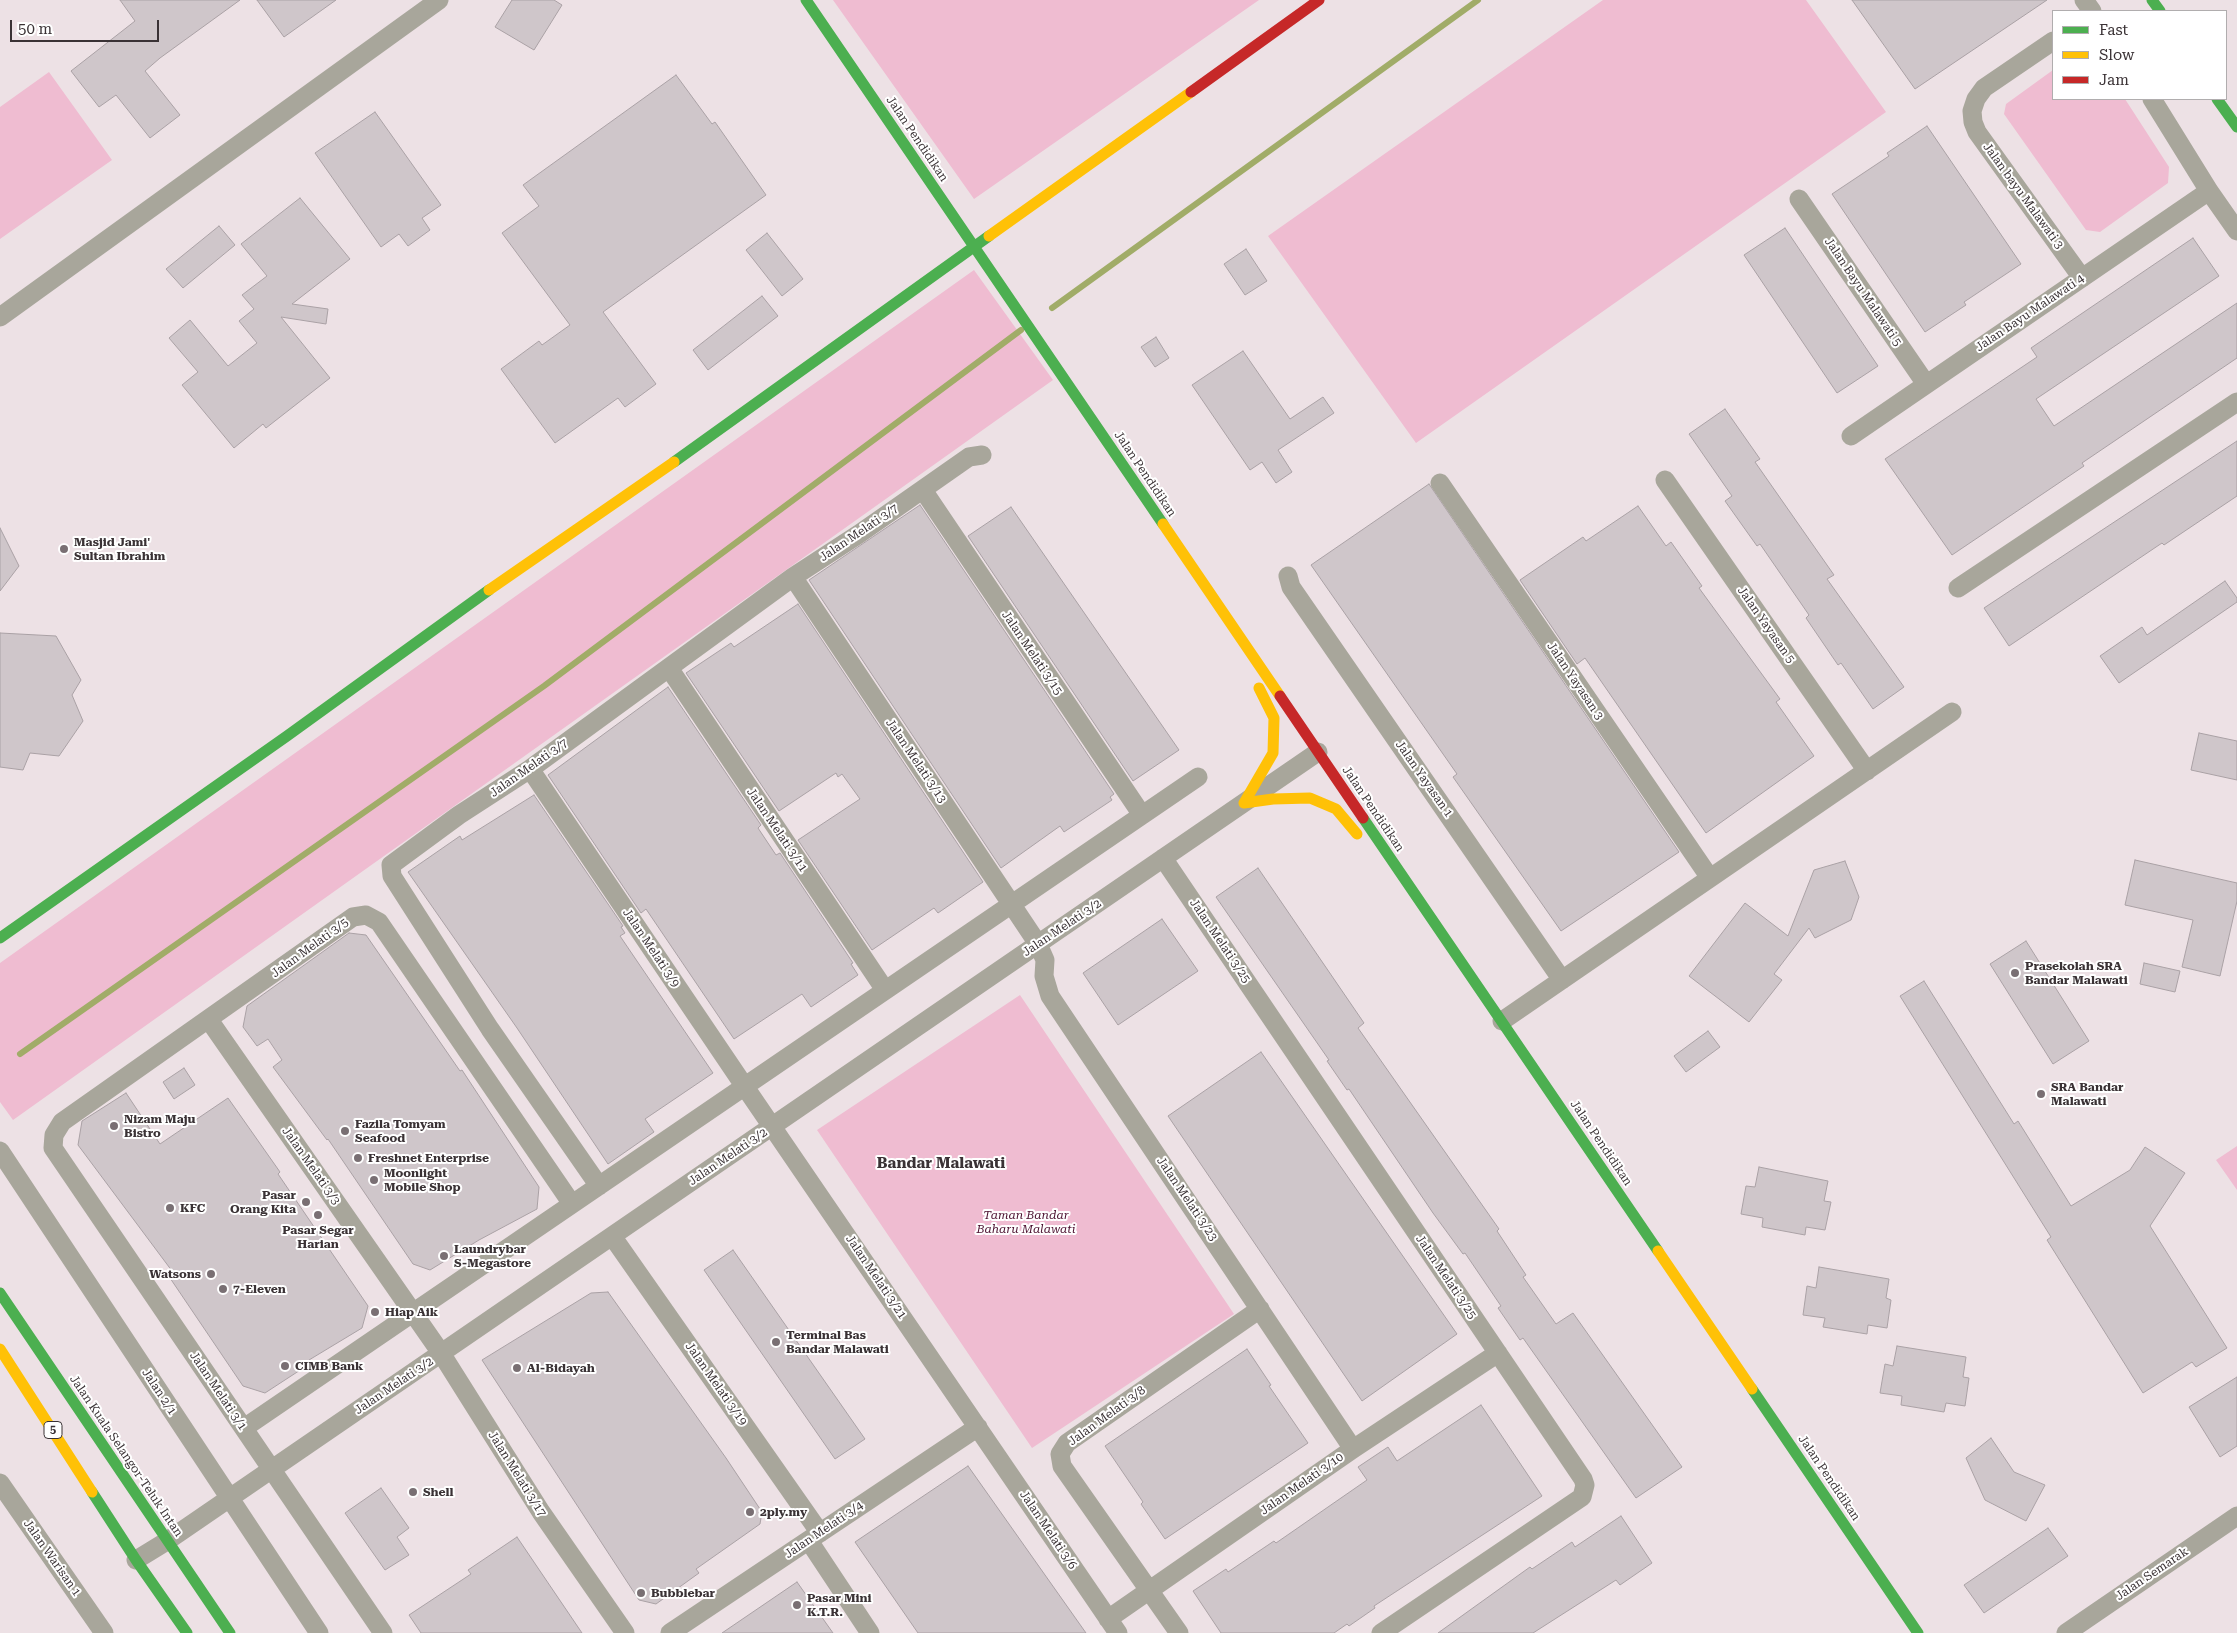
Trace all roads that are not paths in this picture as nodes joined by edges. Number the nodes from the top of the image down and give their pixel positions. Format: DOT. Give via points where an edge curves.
graph roads {
  1 [pos="440,0"];
  2 [pos="806,0"];
  3 [pos="1318,0"];
  4 [pos="2052,42"];
  5 [pos="2153,100"];
  6 [pos="2218,100"];
  7 [pos="2237,128"];
  8 [pos="2209,191"];
  9 [pos="1799,199"];
  10 [pos="2237,231"];
  11 [pos="974,246"];
  12 [pos="2082,278"];
  13 [pos="0,316"];
  14 [pos="1926,384"];
  15 [pos="2237,402"];
  16 [pos="1852,436"];
  17 [pos="982,454"];
  18 [pos="1665,480"];
  19 [pos="1440,483"];
  20 [pos="922,490"];
  21 [pos="1288,576"];
  22 [pos="793,577"];
  23 [pos="1958,588"];
  24 [pos="1232,626"];
  25 [pos="669,668"];
  26 [pos="1952,712"];
  27 [pos="1318,752"];
  28 [pos="530,769"];
  29 [pos="1866,771"];
  30 [pos="1198,777"];
  31 [pos="1244,803"];
  32 [pos="1142,815"];
  33 [pos="1164,858"];
  34 [pos="1710,878"];
  35 [pos="1415,894"];
  36 [pos="1012,904"];
  37 [pos="0,938"];
  38 [pos="1038,944"];
  39 [pos="1562,980"];
  40 [pos="885,990"];
  41 [pos="209,1020"];
  42 [pos="1502,1022"];
  43 [pos="744,1087"];
  44 [pos="773,1126"];
  45 [pos="53,1148"];
  46 [pos="0,1151"];
  47 [pos="599,1186"];
  48 [pos="572,1204"];
  49 [pos="612,1236"];
  50 [pos="0,1293"];
  51 [pos="1260,1309"];
  52 [pos="412,1313"];
  53 [pos="0,1349"];
  54 [pos="442,1353"];
  55 [pos="1498,1353"];
  56 [pos="978,1427"];
  57 [pos="244,1428"];
  58 [pos="1353,1449"];
  59 [pos="272,1470"];
  60 [pos="0,1483"];
  61 [pos="230,1498"];
  62 [pos="2237,1516"];
  63 [pos="814,1537"];
  64 [pos="167,1542"];
  65 [pos="136,1560"];
  66 [pos="1149,1590"];
  67 [pos="1113,1626"];
  68 [pos="104,1633"];
  69 [pos="186,1633"];
  70 [pos="230,1633"];
  71 [pos="319,1633"];
  72 [pos="383,1633"];
  73 [pos="625,1633"];
  74 [pos="670,1633"];
  75 [pos="870,1633"];
  76 [pos="1179,1633"];
  77 [pos="1381,1633"];
  78 [pos="1918,1633"];
  79 [pos="2066,1633"];
  1 -- 13 [label="street"];
  2 -- 11 [label="main road, Jalan Pendidikan"];
  3 -- 11 [label="main road"];
  4 -- 12 [label="street, Jalan bayu Malawati 3" via="1984,88 1972,111 1973,122"];
  5 -- 8 [label="street"];
  6 -- 7 [label="main road"];
  8 -- 10 [label="street"];
  8 -- 12 [label="street, Jalan Bayu Malawati 4"];
  9 -- 14 [label="street, Jalan Bayu Malawati 5"];
  11 -- 24 [label="main road, Jalan Pendidikan"];
  11 -- 37 [label="main road" via="719,432 447,618 287,736"];
  12 -- 14 [label="street, Jalan Bayu Malawati 4"];
  14 -- 16 [label="street, Jalan Bayu Malawati 4"];
  15 -- 23 [label="street"];
  17 -- 20 [label="street, Jalan Melati 3/7" via="969,457"];
  18 -- 29 [label="street, Jalan Yayasan 5"];
  19 -- 34 [label="street, Jalan Yayasan 3"];
  20 -- 22 [label="street, Jalan Melati 3/7"];
  20 -- 32 [label="street, Jalan Melati 3/15"];
  21 -- 39 [label="street, Jalan Yayasan 1" via="1290,587"];
  22 -- 25 [label="street, Jalan Melati 3/7"];
  22 -- 36 [label="street, Jalan Melati 3/13"];
  24 -- 27 [label="main road, Jalan Pendidikan"];
  24 -- 31 [label="main road" via="1274,718 1272,753"];
  25 -- 28 [label="street, Jalan Melati 3/7"];
  25 -- 40 [label="street, Jalan Melati 3/11"];
  26 -- 29 [label="street"];
  27 -- 31 [label="street, Jalan Melati 3/2"];
  27 -- 35 [label="main road, Jalan Pendidikan"];
  28 -- 43 [label="street, Jalan Melati 3/9"];
  28 -- 47 [label="street, Jalan Melati 3/7" via="395,860 390,871 490,1029"];
  29 -- 34 [label="street"];
  30 -- 32 [label="street"];
  31 -- 33 [label="street, Jalan Melati 3/2"];
  31 -- 35 [label="main road" via="1310,798 1336,809"];
  32 -- 36 [label="street"];
  33 -- 38 [label="street, Jalan Melati 3/2"];
  33 -- 55 [label="street, Jalan Melati 3/25"];
  34 -- 39 [label="street"];
  35 -- 42 [label="main road, Jalan Pendidikan"];
  36 -- 38 [label="street, Jalan Melati 3/13"];
  36 -- 40 [label="street"];
  38 -- 44 [label="street, Jalan Melati 3/2"];
  38 -- 51 [label="street, Jalan Melati 3/23" via="1045,960 1044,976 1050,996"];
  39 -- 42 [label="street"];
  40 -- 43 [label="street"];
  41 -- 45 [label="street, Jalan Melati 3/5" via="62,1122 54,1135"];
  41 -- 48 [label="street, Jalan Melati 3/5" via="353,917 366,915 373,918 379,922"];
  41 -- 52 [label="street, Jalan Melati 3/3"];
  42 -- 78 [label="main road, Jalan Pendidikan"];
  43 -- 44 [label="street, Jalan Melati 3/9"];
  43 -- 47 [label="street"];
  44 -- 49 [label="street, Jalan Melati 3/2"];
  44 -- 56 [label="street, Jalan Melati 3/21"];
  45 -- 57 [label="street, Jalan Melati 3/1"];
  46 -- 61 [label="street, Jalan 2/1"];
  47 -- 48 [label="street"];
  48 -- 52 [label="street"];
  49 -- 54 [label="street, Jalan Melati 3/2"];
  49 -- 63 [label="street, Jalan Melati 3/19"];
  50 -- 64 [label="main road, Jalan Kuala Selangor-Teluk Intan"];
  51 -- 58 [label="street, Jalan Melati 3/23"];
  51 -- 66 [label="street, Jalan Melati 3/8" via="1067,1443 1060,1454 1062,1466"];
  52 -- 54 [label="street, Jalan Melati 3/17"];
  52 -- 57 [label="street"];
  53 -- 65 [label="main road, 5"];
  54 -- 59 [label="street, Jalan Melati 3/2"];
  54 -- 73 [label="street, Jalan Melati 3/17" via="541,1512"];
  55 -- 58 [label="street, Jalan Melati 3/10"];
  55 -- 77 [label="street, Jalan Melati 3/25" via="1583,1479 1585,1491 1582,1497"];
  56 -- 63 [label="street, Jalan Melati 3/4"];
  56 -- 67 [label="street, Jalan Melati 3/6"];
  57 -- 59 [label="street, Jalan Melati 3/1"];
  58 -- 66 [label="street, Jalan Melati 3/10"];
  59 -- 61 [label="street, Jalan Melati 3/2"];
  59 -- 72 [label="street, Jalan Melati 3/1"];
  60 -- 68 [label="street, Jalan Warisan 1"];
  61 -- 64 [label="street, Jalan Melati 3/2"];
  61 -- 71 [label="street, Jalan 2/1"];
  62 -- 79 [label="street, Jalan Semarak"];
  63 -- 74 [label="street, Jalan Melati 3/4"];
  63 -- 75 [label="street, Jalan Melati 3/19"];
  64 -- 65 [label="street, Jalan Melati 3/2"];
  64 -- 70 [label="main road, Jalan Kuala Selangor-Teluk Intan"];
  65 -- 69 [label="main road, 5"];
  66 -- 67 [label="street, Jalan Melati 3/10"];
  66 -- 76 [label="street, Jalan Melati 3/8"];
}
